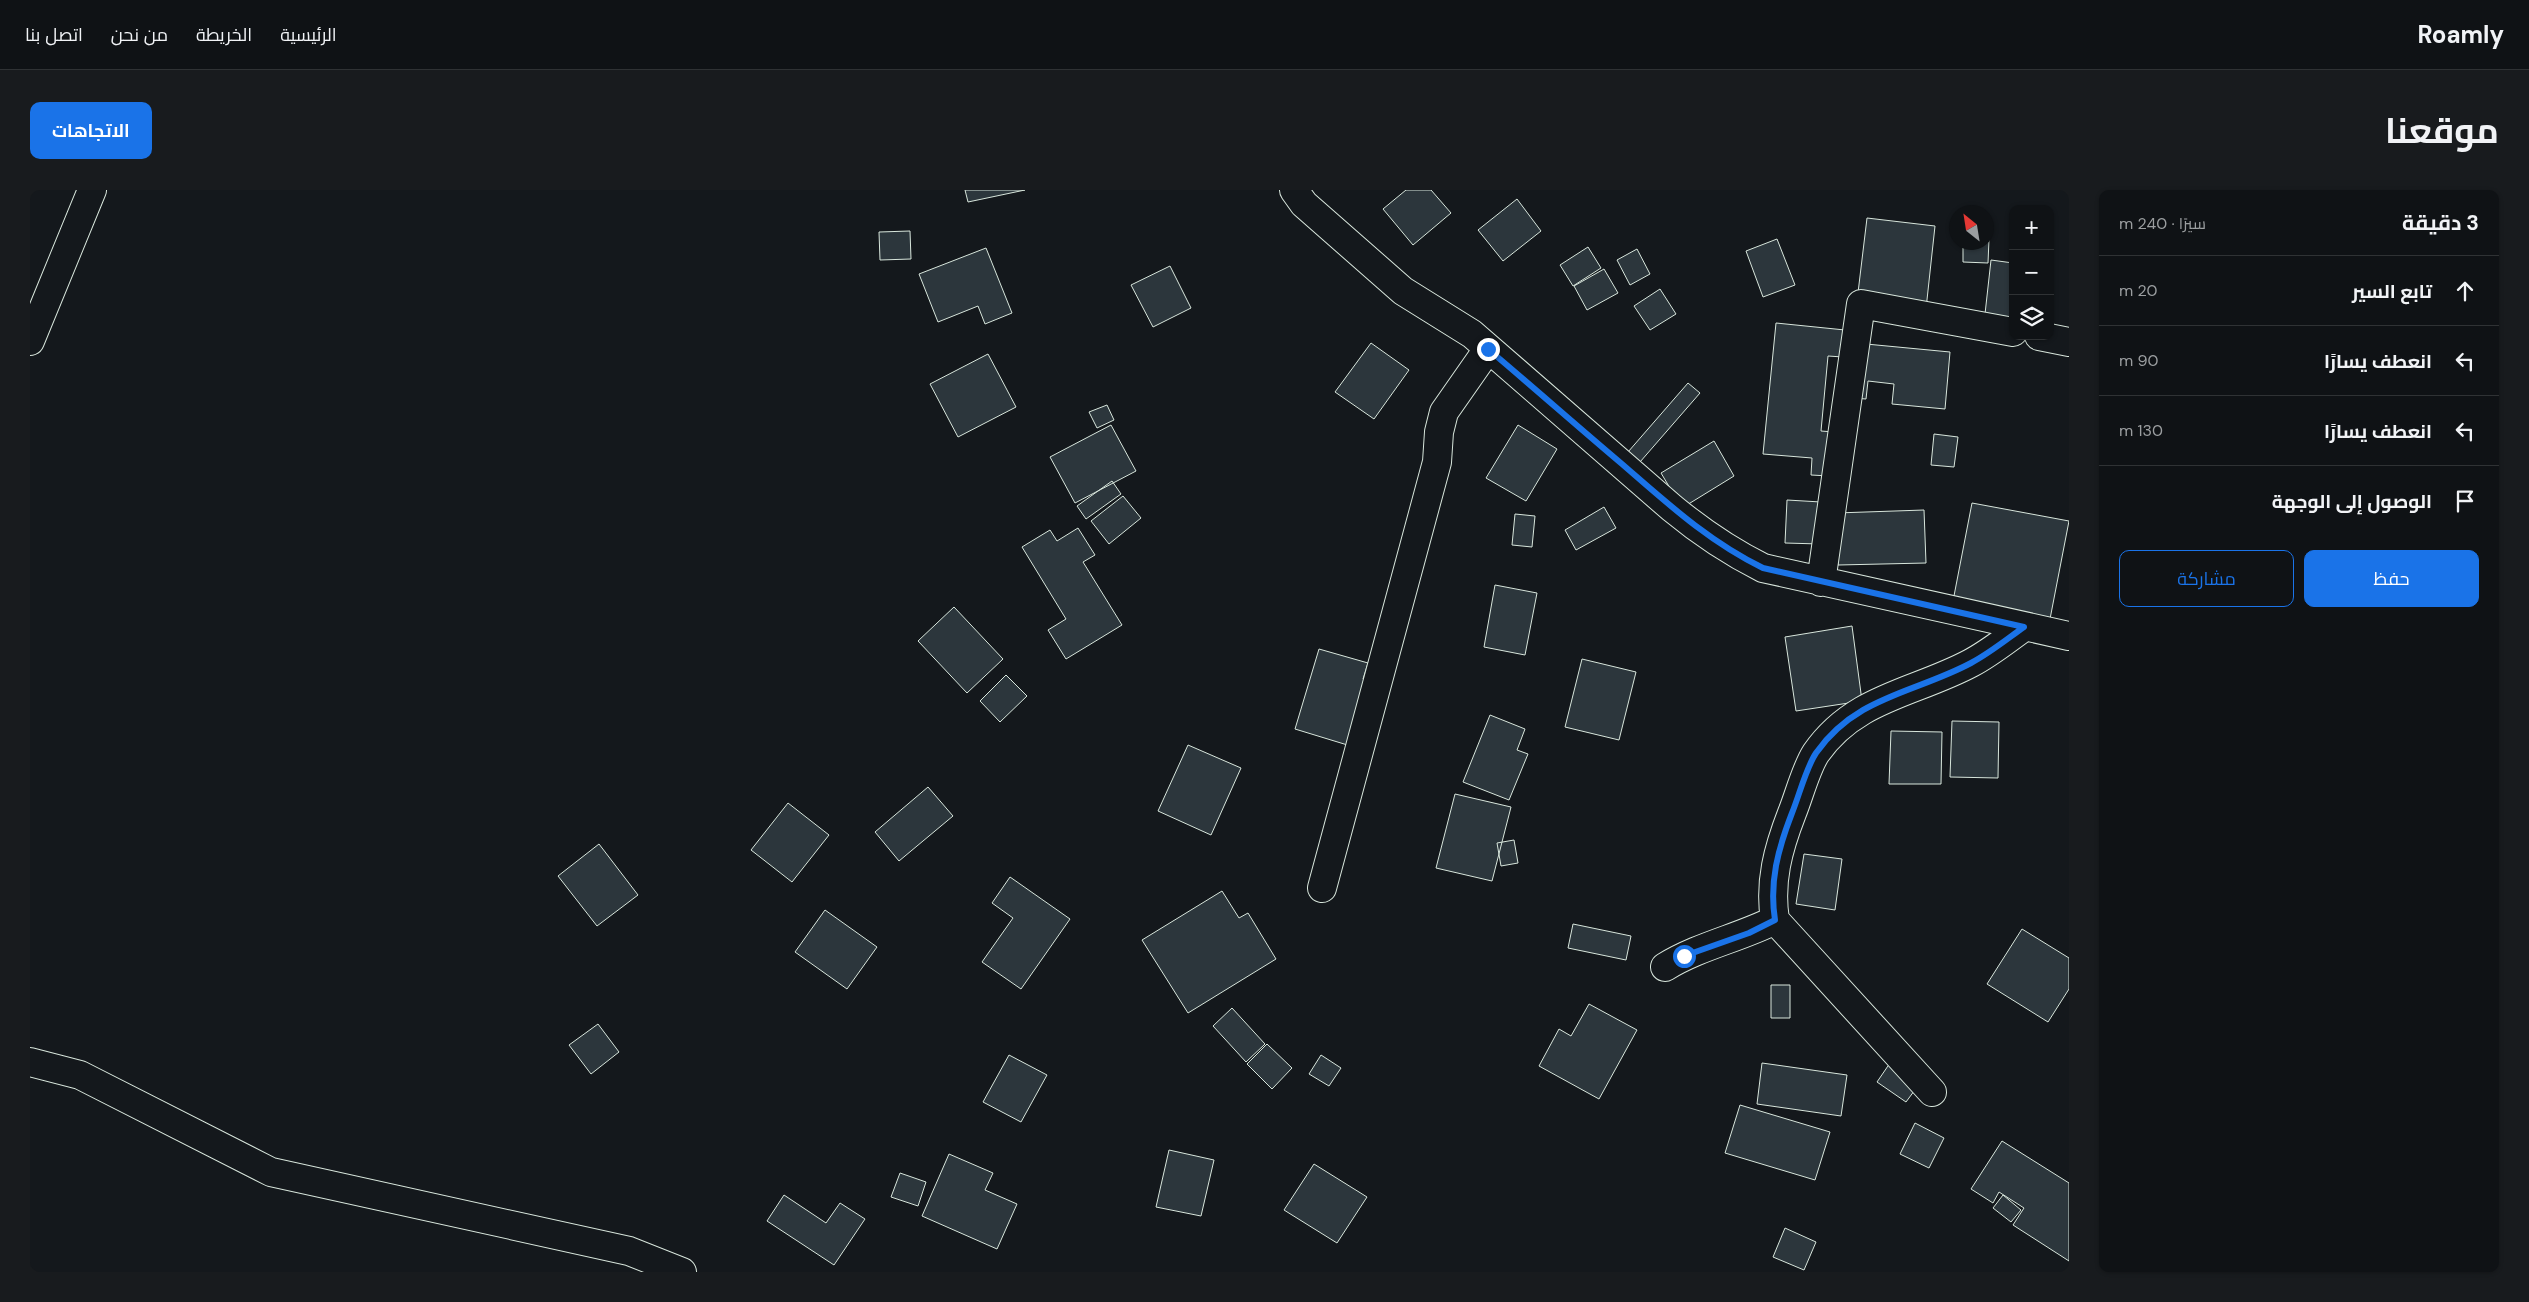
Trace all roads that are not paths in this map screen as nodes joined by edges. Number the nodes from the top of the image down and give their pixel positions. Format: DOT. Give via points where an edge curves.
graph roads {
  1 [pos="92,190"];
  2 [pos="1294,190"];
  3 [pos="2009,331"];
  4 [pos="2054,339"];
  5 [pos="30,340"];
  6 [pos="2069,342"];
  7 [pos="1488,349"];
  8 [pos="1821,582"];
  9 [pos="2024,627"];
  10 [pos="2069,636"];
  11 [pos="1322,888"];
  12 [pos="1775,920"];
  13 [pos="1665,967"];
  14 [pos="30,1062"];
  15 [pos="1932,1092"];
  16 [pos="682,1272"];
  1 -- 5 [label="main road"];
  2 -- 7 [label="main road" via="1304,204 1403,291 1472,334"];
  3 -- 8 [label="main road" via="1861,304"];
  4 -- 6 [label="main road"];
  7 -- 8 [label="main road" via="1705,535 1763,568"];
  7 -- 11 [label="main road" via="1444,412 1437,462"];
  8 -- 9 [label="main road"];
  9 -- 10 [label="main road"];
  9 -- 12 [label="main road" via="1970,664 1891,695 1838,726 1815,755 1787,826 1774,870 1772,903"];
  12 -- 13 [label="main road" via="1749,933 1684,956"];
  12 -- 15 [label="main road"];
  14 -- 16 [label="main road" via="80,1075 271,1172 629,1250"];
}
